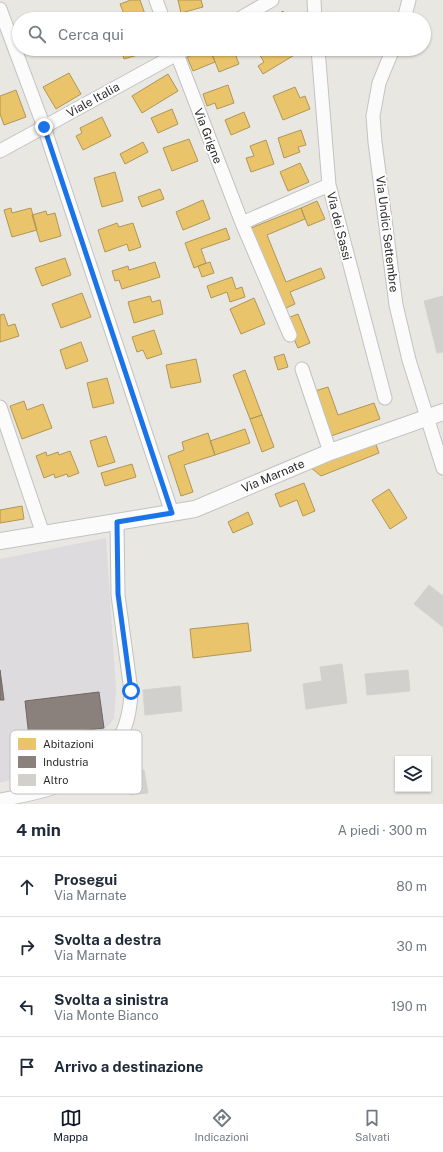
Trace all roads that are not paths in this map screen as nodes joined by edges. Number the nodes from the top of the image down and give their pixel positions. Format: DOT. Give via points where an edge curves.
graph roads {
  1 [pos="156,0"];
  2 [pos="272,0"];
  3 [pos="314,0"];
  4 [pos="409,0"];
  5 [pos="0,9"];
  6 [pos="161,12"];
  7 [pos="251,12"];
  8 [pos="315,12"];
  9 [pos="406,12"];
  10 [pos="12,41"];
  11 [pos="18,56"];
  12 [pos="170,56"];
  13 [pos="181,56"];
  14 [pos="319,56"];
  15 [pos="390,56"];
  16 [pos="44,127"];
  17 [pos="0,151"];
  18 [pos="329,185"];
  19 [pos="242,223"];
  20 [pos="290,335"];
  21 [pos="302,369"];
  22 [pos="385,398"];
  23 [pos="0,406"];
  24 [pos="443,412"];
  25 [pos="426,418"];
  26 [pos="330,452"];
  27 [pos="443,468"];
  28 [pos="172,513"];
  29 [pos="117,522"];
  30 [pos="42,534"];
  31 [pos="0,541"];
  32 [pos="125,730"];
  33 [pos="28,794"];
  34 [pos="0,800"];
  1 -- 6 [label="street"];
  2 -- 7 [label="street"];
  3 -- 8 [label="street"];
  4 -- 9 [label="street"];
  5 -- 10 [label="street"];
  11 -- 16 [label="street"];
  12 -- 16 [label="street, Viale Italia"];
  13 -- 19 [label="street, Via Grigne"];
  14 -- 18 [label="street, Via dei Sassi"];
  15 -- 25 [label="street, Via Undici Settembre" via="379,83 373,122 396,305"];
  16 -- 17 [label="street, Viale Italia"];
  16 -- 28 [label="street"];
  18 -- 19 [label="street"];
  18 -- 22 [label="street, Via dei Sassi"];
  19 -- 20 [label="street, Via Grigne"];
  21 -- 26 [label="street"];
  23 -- 30 [label="street"];
  24 -- 25 [label="street, Via Marnate"];
  25 -- 26 [label="street, Via Marnate"];
  25 -- 27 [label="street, Via Undici Settembre"];
  26 -- 28 [label="street, Via Marnate" via="195,509"];
  28 -- 29 [label="street, Via Marnate"];
  29 -- 30 [label="street, Via Marnate"];
  29 -- 32 [label="street" via="118,594 131,691"];
  30 -- 31 [label="street, Via Marnate"];
  33 -- 34 [label="street"];
}
